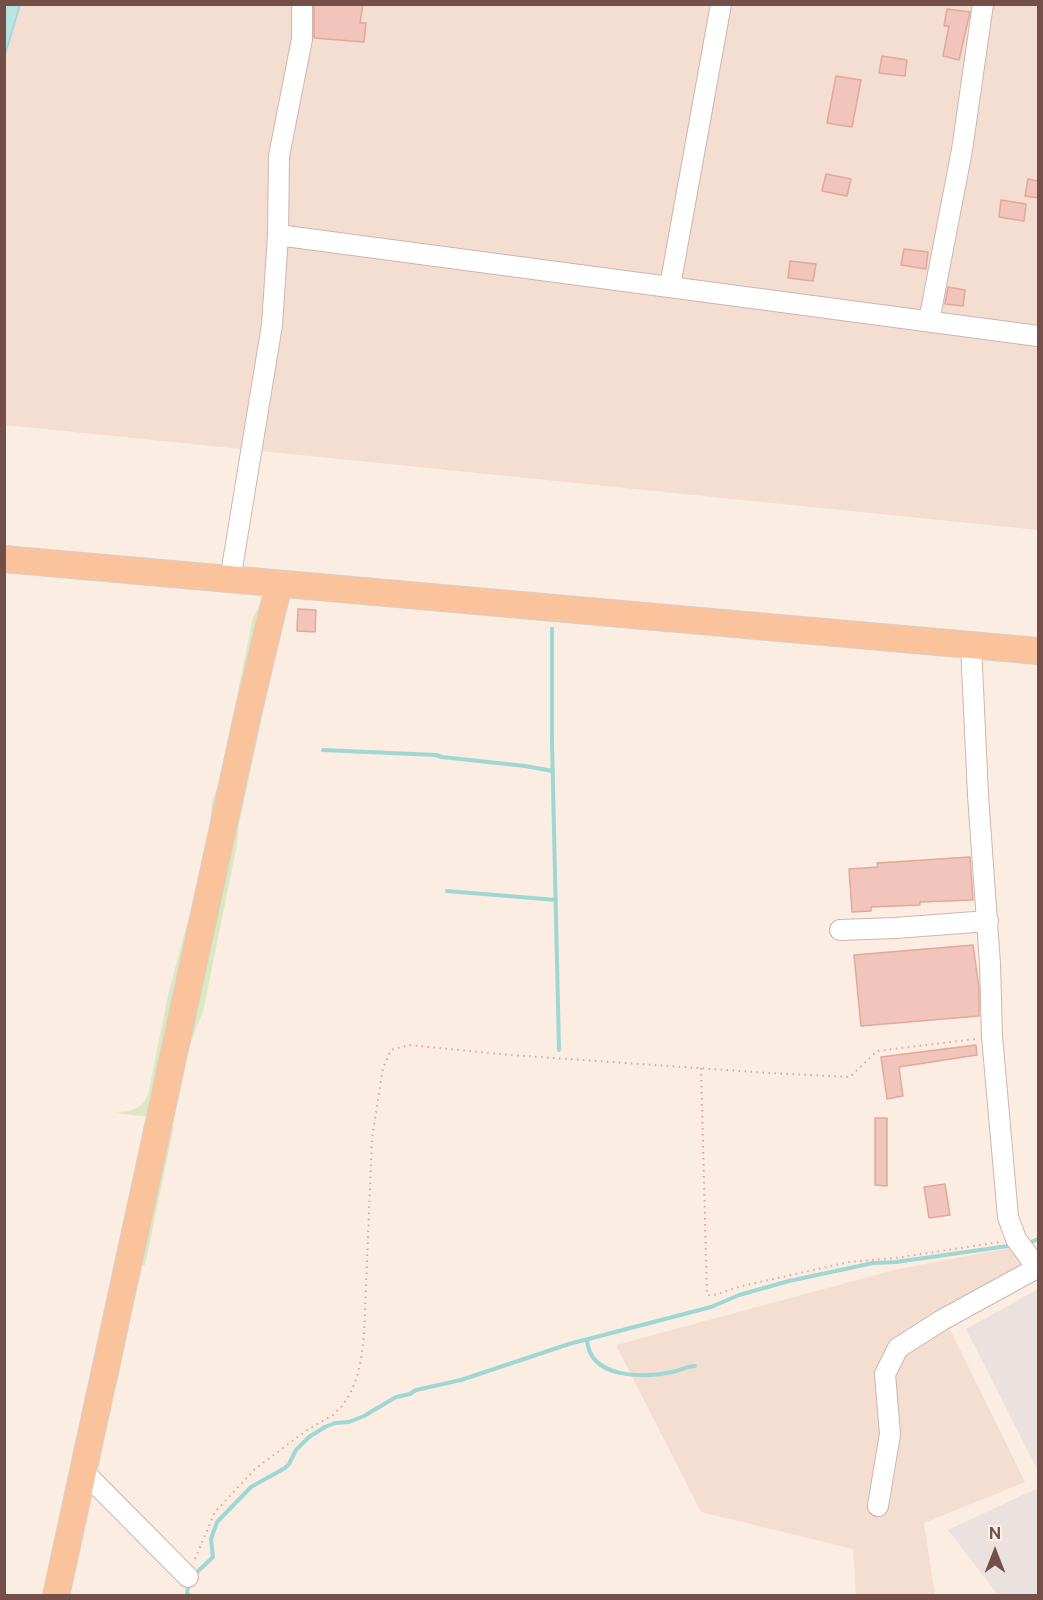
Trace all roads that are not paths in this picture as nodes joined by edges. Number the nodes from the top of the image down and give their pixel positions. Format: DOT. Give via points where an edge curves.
graph roads {
  1 [pos="302,4"];
  2 [pos="721,4"];
  3 [pos="983,4"];
  4 [pos="278,235"];
  5 [pos="670,286"];
  6 [pos="929,321"];
  7 [pos="1038,336"];
  8 [pos="4,559"];
  9 [pos="230,580"];
  10 [pos="279,584"];
  11 [pos="971,645"];
  12 [pos="1038,651"];
  13 [pos="988,921"];
  14 [pos="840,930"];
  15 [pos="1038,1268"];
  16 [pos="84,1472"];
  17 [pos="878,1506"];
  18 [pos="188,1577"];
  19 [pos="56,1596"];
  1 -- 4 [label="street" via="302,39 279,156"];
  2 -- 5 [label="street"];
  3 -- 6 [label="street" via="962,150"];
  4 -- 5 [label="street"];
  4 -- 9 [label="street" via="272,326"];
  5 -- 6 [label="street"];
  6 -- 7 [label="street"];
  8 -- 9 [label="main road"];
  9 -- 10 [label="main road"];
  10 -- 11 [label="main road"];
  10 -- 16 [label="main road" via="246,717"];
  11 -- 12 [label="main road"];
  11 -- 13 [label="street"];
  13 -- 14 [label="street"];
  13 -- 15 [label="street" via="992,1036 1008,1217 1016,1239"];
  15 -- 17 [label="street" via="898,1348 885,1374 890,1434"];
  16 -- 18 [label="street"];
  16 -- 19 [label="main road"];
}
